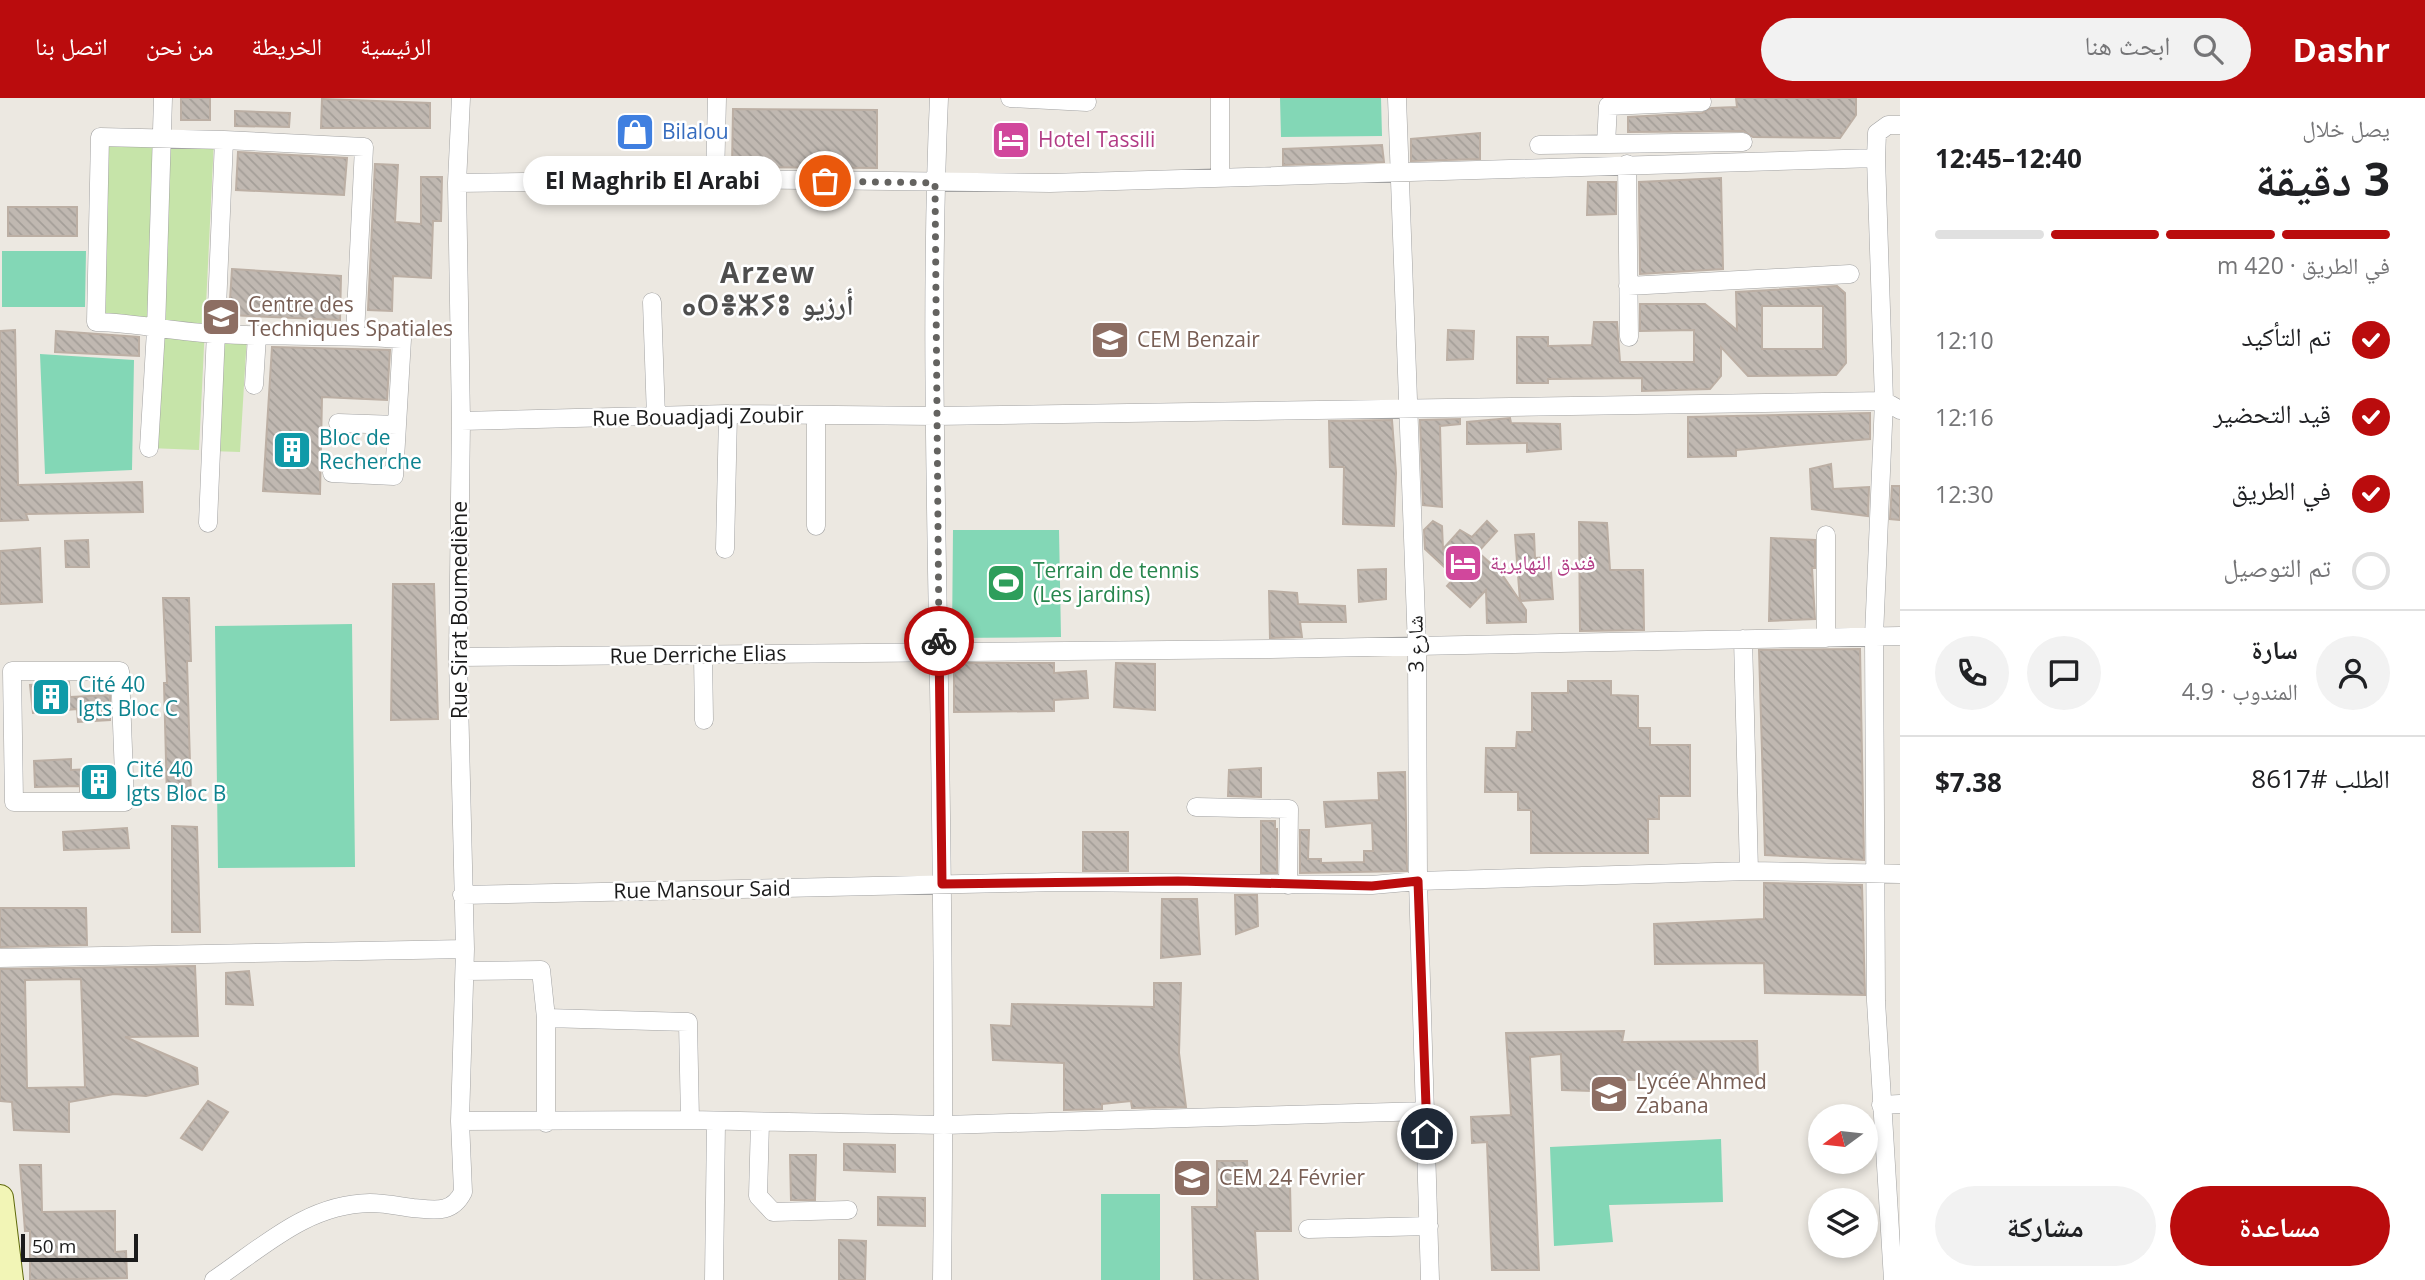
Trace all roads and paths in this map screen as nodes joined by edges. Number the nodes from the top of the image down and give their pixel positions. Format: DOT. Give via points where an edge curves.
graph roads {
  1 [pos="163,98"];
  2 [pos="461,98"];
  3 [pos="717,98"];
  4 [pos="939,98"];
  5 [pos="1010,98"];
  6 [pos="1220,98"];
  7 [pos="1397,98"];
  8 [pos="1087,102"];
  9 [pos="1702,102"];
  10 [pos="1900,125"];
  11 [pos="162,137"];
  12 [pos="224,140"];
  13 [pos="1743,142"];
  14 [pos="1642,143"];
  15 [pos="1606,144"];
  16 [pos="1539,145"];
  17 [pos="1876,158"];
  18 [pos="1634,164"];
  19 [pos="1398,170"];
  20 [pos="1220,177"];
  21 [pos="715,179"];
  22 [pos="457,183"];
  23 [pos="935,183"];
  24 [pos="1850,274"];
  25 [pos="1628,286"];
  26 [pos="652,302"];
  27 [pos="156,330"];
  28 [pos="218,334"];
  29 [pos="257,335"];
  30 [pos="355,335"];
  31 [pos="1629,337"];
  32 [pos="254,385"];
  33 [pos="1892,405"];
  34 [pos="1408,407"];
  35 [pos="728,414"];
  36 [pos="816,416"];
  37 [pos="935,416"];
  38 [pos="656,417"];
  39 [pos="461,421"];
  40 [pos="338,423"];
  41 [pos="397,425"];
  42 [pos="149,448"];
  43 [pos="332,474"];
  44 [pos="208,523"];
  45 [pos="816,526"];
  46 [pos="1826,535"];
  47 [pos="724,549"];
  48 [pos="1874,636"];
  49 [pos="1900,636"];
  50 [pos="1826,638"];
  51 [pos="1743,639"];
  52 [pos="1417,647"];
  53 [pos="939,652"];
  54 [pos="703,655"];
  55 [pos="458,657"];
  56 [pos="704,720"];
  57 [pos="7,768"];
  58 [pos="1196,807"];
  59 [pos="1749,871"];
  60 [pos="1900,874"];
  61 [pos="1874,875"];
  62 [pos="1418,881"];
  63 [pos="942,884"];
  64 [pos="1288,885"];
  65 [pos="462,895"];
  66 [pos="465,949"];
  67 [pos="0,958"];
  68 [pos="465,971"];
  69 [pos="546,1018"];
  70 [pos="1900,1104"];
  71 [pos="1881,1105"];
  72 [pos="1427,1111"];
  73 [pos="690,1120"];
  74 [pos="460,1121"];
  75 [pos="716,1122"];
  76 [pos="760,1122"];
  77 [pos="546,1123"];
  78 [pos="944,1125"];
  79 [pos="1894,1191"];
  80 [pos="0,1198"];
  81 [pos="848,1210"];
  82 [pos="1429,1226"];
  83 [pos="1308,1229"];
  84 [pos="10,1280"];
  85 [pos="214,1280"];
  86 [pos="714,1280"];
  87 [pos="943,1280"];
  88 [pos="1430,1280"];
  89 [pos="1893,1280"];
  1 -- 11 [label="street"];
  2 -- 22 [label="street, Rue Sirat Boumediène"];
  3 -- 21 [label="street"];
  4 -- 23 [label="street"];
  5 -- 8 [label="street"];
  6 -- 20 [label="street"];
  7 -- 19 [label="street, شارع 3"];
  9 -- 15 [label="street" via="1608,106"];
  10 -- 17 [label="street" via="1888,125 1877,133"];
  11 -- 12 [label="street"];
  11 -- 27 [label="street"];
  11 -- 27 [label="street" via="100,136 96,322 148,324"];
  12 -- 28 [label="street"];
  12 -- 30 [label="street" via="364,146"];
  13 -- 14 [label="street"];
  14 -- 15 [label="street"];
  14 -- 18 [label="street"];
  15 -- 16 [label="street"];
  17 -- 18 [label="street"];
  17 -- 33 [label="street"];
  18 -- 19 [label="street"];
  18 -- 25 [label="street"];
  19 -- 20 [label="street"];
  19 -- 34 [label="street, شارع 3"];
  20 -- 23 [label="street"];
  21 -- 22 [label="street"];
  21 -- 23 [label="street"];
  22 -- 39 [label="street, Rue Sirat Boumediène"];
  23 -- 37 [label="street"];
  24 -- 25 [label="street"];
  25 -- 31 [label="street"];
  26 -- 38 [label="street"];
  27 -- 28 [label="street"];
  27 -- 42 [label="street"];
  28 -- 29 [label="street"];
  28 -- 44 [label="street"];
  29 -- 30 [label="street"];
  29 -- 32 [label="street"];
  30 -- 41 [label="street" via="402,339"];
  33 -- 34 [label="street, Rue Bouadjadj Zoubir"];
  33 -- 48 [label="street"];
  34 -- 37 [label="street, Rue Bouadjadj Zoubir"];
  34 -- 52 [label="street, شارع 3"];
  35 -- 36 [label="street, Rue Bouadjadj Zoubir"];
  35 -- 38 [label="street, Rue Bouadjadj Zoubir"];
  35 -- 47 [label="street"];
  36 -- 37 [label="street, Rue Bouadjadj Zoubir"];
  36 -- 45 [label="street"];
  37 -- 53 [label="street"];
  38 -- 39 [label="street, Rue Bouadjadj Zoubir"];
  39 -- 55 [label="street, Rue Sirat Boumediène"];
  40 -- 41 [label="street"];
  41 -- 43 [label="street" via="394,476"];
  46 -- 50 [label="street"];
  48 -- 49 [label="street, Rue Derriche Elias"];
  48 -- 50 [label="street, Rue Derriche Elias"];
  48 -- 61 [label="street"];
  50 -- 51 [label="street, Rue Derriche Elias"];
  51 -- 52 [label="street, Rue Derriche Elias"];
  51 -- 59 [label="street"];
  52 -- 53 [label="street, Rue Derriche Elias"];
  52 -- 62 [label="street, شارع 3"];
  53 -- 54 [label="street, Rue Derriche Elias"];
  53 -- 63 [label="street"];
  54 -- 55 [label="street, Rue Derriche Elias"];
  54 -- 56 [label="street"];
  55 -- 65 [label="street, Rue Sirat Boumediène"];
  57 -- 57 [label="street" via="12,671 120,670 125,802 14,802"];
  58 -- 64 [label="street" via="1289,809"];
  59 -- 61 [label="street, Rue Mansour Said"];
  59 -- 62 [label="street, Rue Mansour Said"];
  60 -- 61 [label="street, Rue Mansour Said"];
  61 -- 71 [label="street"];
  62 -- 64 [label="street, Rue Mansour Said" via="1372,886"];
  62 -- 72 [label="street, شارع 3"];
  63 -- 64 [label="street, Rue Mansour Said" via="1178,881"];
  63 -- 65 [label="street, Rue Mansour Said"];
  63 -- 78 [label="street"];
  65 -- 66 [label="street, Rue Sirat Boumediène"];
  66 -- 67 [label="street"];
  66 -- 68 [label="street, Rue Sirat Boumediène"];
  68 -- 69 [label="street" via="541,970"];
  68 -- 74 [label="street, Rue Sirat Boumediène"];
  69 -- 73 [label="street" via="688,1022"];
  69 -- 77 [label="street"];
  70 -- 71 [label="street"];
  71 -- 79 [label="street"];
  72 -- 78 [label="street"];
  72 -- 82 [label="street, شارع 3"];
  73 -- 75 [label="street"];
  73 -- 77 [label="street"];
  74 -- 77 [label="street"];
  74 -- 85 [label="street, Rue Sirat Boumediène" via="463,1192 450,1208 370,1203 337,1208 276,1234"];
  75 -- 76 [label="street"];
  75 -- 86 [label="street"];
  76 -- 78 [label="street"];
  76 -- 81 [label="street" via="758,1196 774,1212"];
  78 -- 87 [label="street"];
  79 -- 89 [label="street"];
  80 -- 84 [label="main road"];
  82 -- 83 [label="street"];
  82 -- 88 [label="street, شارع 3"];
}
